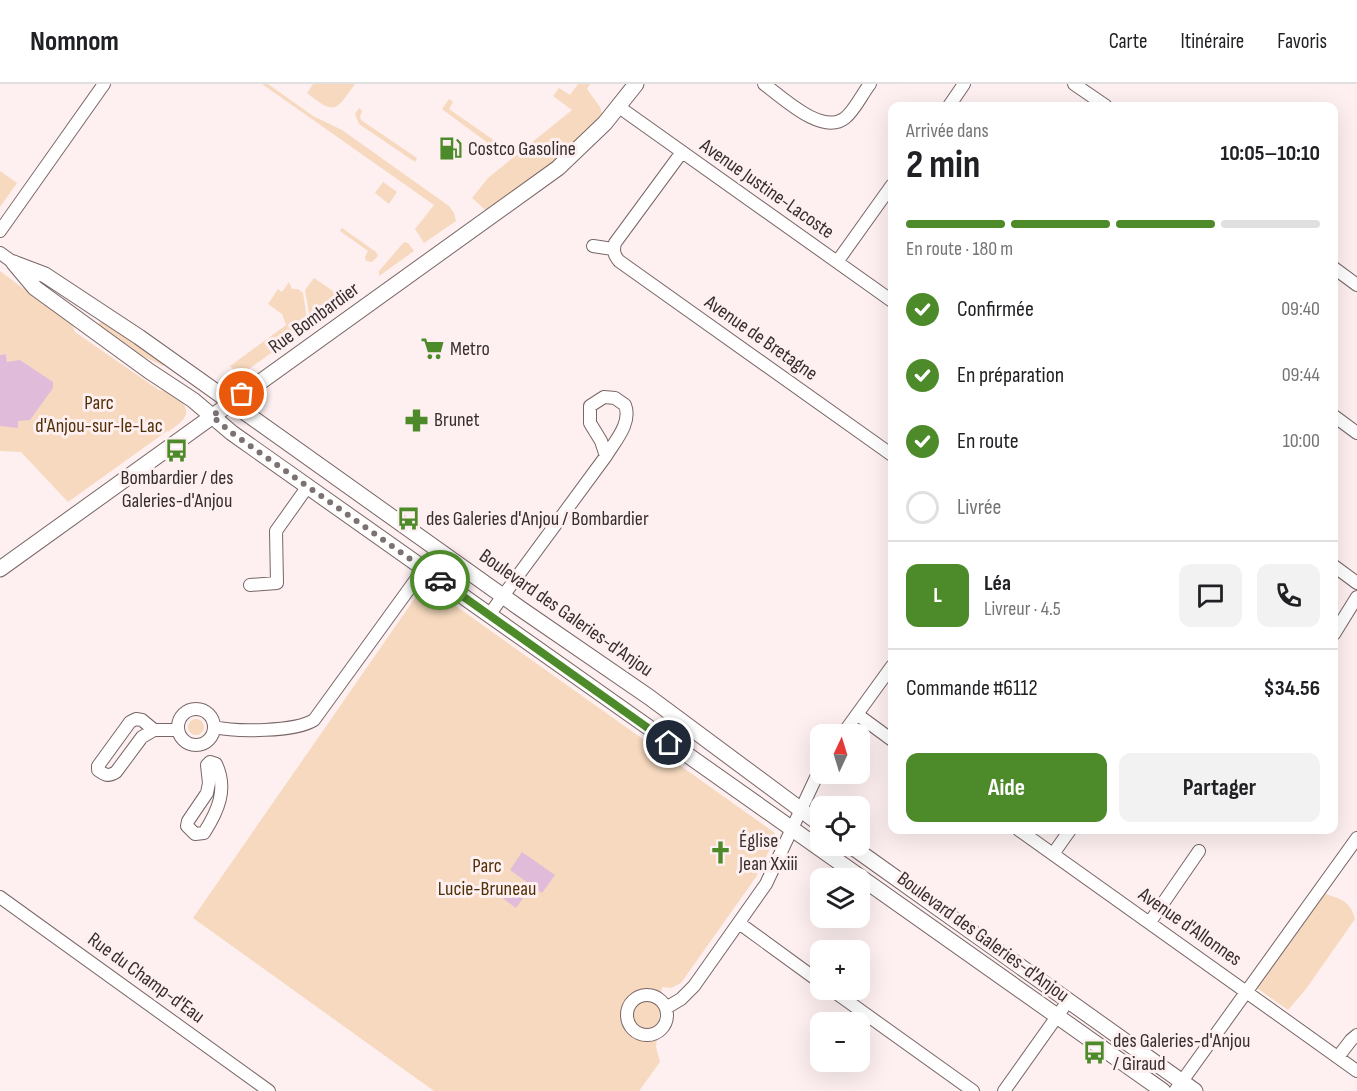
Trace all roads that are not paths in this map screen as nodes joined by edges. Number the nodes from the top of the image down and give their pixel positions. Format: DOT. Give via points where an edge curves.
graph roads {
  1 [pos="104,84"];
  2 [pos="636,84"];
  3 [pos="764,84"];
  4 [pos="870,84"];
  5 [pos="964,84"];
  6 [pos="1074,84"];
  7 [pos="951,102"];
  8 [pos="1100,102"];
  9 [pos="619,107"];
  10 [pos="682,152"];
  11 [pos="888,191"];
  12 [pos="0,231"];
  13 [pos="593,246"];
  14 [pos="613,249"];
  15 [pos="0,253"];
  16 [pos="837,262"];
  17 [pos="14,263"];
  18 [pos="1338,271"];
  19 [pos="1357,285"];
  20 [pos="888,298"];
  21 [pos="230,403"];
  22 [pos="212,416"];
  23 [pos="1338,419"];
  24 [pos="1357,433"];
  25 [pos="888,449"];
  26 [pos="606,456"];
  27 [pos="308,486"];
  28 [pos="438,549"];
  29 [pos="0,568"];
  30 [pos="424,568"];
  31 [pos="1338,569"];
  32 [pos="1357,583"];
  33 [pos="250,585"];
  34 [pos="503,596"];
  35 [pos="1357,597"];
  36 [pos="489,615"];
  37 [pos="1338,628"];
  38 [pos="888,672"];
  39 [pos="649,697"];
  40 [pos="858,715"];
  41 [pos="634,718"];
  42 [pos="851,724"];
  43 [pos="214,727"];
  44 [pos="154,730"];
  45 [pos="178,730"];
  46 [pos="888,737"];
  47 [pos="202,744"];
  48 [pos="210,762"];
  49 [pos="813,784"];
  50 [pos="801,809"];
  51 [pos="810,816"];
  52 [pos="793,828"];
  53 [pos="1025,834"];
  54 [pos="1067,834"];
  55 [pos="1357,838"];
  56 [pos="1199,851"];
  57 [pos="1053,854"];
  58 [pos="865,856"];
  59 [pos="0,897"];
  60 [pos="1150,922"];
  61 [pos="739,923"];
  62 [pos="810,975"];
  63 [pos="1246,991"];
  64 [pos="846,1000"];
  65 [pos="1068,1001"];
  66 [pos="666,1008"];
  67 [pos="1057,1017"];
  68 [pos="1357,1035"];
  69 [pos="1338,1057"];
  70 [pos="1357,1071"];
  71 [pos="1178,1086"];
  72 [pos="263,1089"];
  73 [pos="973,1091"];
  74 [pos="1004,1091"];
  75 [pos="1163,1091"];
  76 [pos="1196,1091"];
  1 -- 12 [label="street"];
  2 -- 9 [label="street, Rue Bombardier"];
  3 -- 4 [label="street" via="808,116 827,124 846,118"];
  5 -- 7 [label="street"];
  6 -- 8 [label="street"];
  9 -- 10 [label="street, Avenue Justine-Lacoste"];
  9 -- 21 [label="street, Rue Bombardier" via="558,168"];
  10 -- 14 [label="street"];
  10 -- 16 [label="street, Avenue Justine-Lacoste"];
  11 -- 16 [label="street"];
  13 -- 14 [label="street"];
  14 -- 25 [label="street, Avenue de Bretagne" via="619,261"];
  15 -- 17 [label="street, Boulevard des Galeries-d'Anjou"];
  16 -- 20 [label="street, Avenue Justine-Lacoste"];
  17 -- 21 [label="street, Boulevard des Galeries-d'Anjou" via="45,275"];
  17 -- 22 [label="street, Boulevard des Galeries-d'Anjou" via="35,288"];
  18 -- 19 [label="street"];
  21 -- 22 [label="street, Rue Bombardier"];
  21 -- 28 [label="street, Boulevard des Galeries-d'Anjou"];
  22 -- 27 [label="street, Boulevard des Galeries-d'Anjou"];
  22 -- 29 [label="street, Rue Bombardier"];
  23 -- 24 [label="street"];
  26 -- 34 [label="street"];
  27 -- 30 [label="street, Boulevard des Galeries-d'Anjou"];
  27 -- 33 [label="street" via="276,531 277,584"];
  28 -- 30 [label="street"];
  28 -- 34 [label="street, Boulevard des Galeries-d'Anjou"];
  30 -- 36 [label="street, Boulevard des Galeries-d'Anjou"];
  30 -- 43 [label="street" via="314,720 291,728"];
  31 -- 32 [label="street"];
  34 -- 36 [label="street"];
  34 -- 39 [label="street, Boulevard des Galeries-d'Anjou"];
  35 -- 37 [label="street"];
  36 -- 41 [label="street, Boulevard des Galeries-d'Anjou"];
  38 -- 40 [label="street"];
  39 -- 41 [label="street"];
  39 -- 50 [label="street, Boulevard des Galeries-d'Anjou"];
  40 -- 42 [label="street"];
  40 -- 46 [label="street"];
  41 -- 52 [label="street, Boulevard des Galeries-d'Anjou"];
  43 -- 45 [label="street" via="210,716 194,709 183,714"];
  43 -- 47 [label="street"];
  44 -- 44 [label="street" via="142,720 130,722 98,770 105,775 116,772 137,742"];
  44 -- 45 [label="street"];
  45 -- 47 [label="street" via="187,743"];
  47 -- 48 [label="street"];
  48 -- 48 [label="street" via="207,793 188,821 187,826 195,834 204,833 222,792 219,770"];
  49 -- 50 [label="street"];
  50 -- 51 [label="street, Boulevard des Galeries-d'Anjou"];
  50 -- 52 [label="street"];
  52 -- 61 [label="street" via="766,884"];
  52 -- 67 [label="street, Boulevard des Galeries-d'Anjou"];
  53 -- 57 [label="street, Avenue d'Allonnes"];
  54 -- 57 [label="street"];
  55 -- 63 [label="street"];
  56 -- 60 [label="street"];
  57 -- 60 [label="street, Avenue d'Allonnes"];
  58 -- 65 [label="street, Boulevard des Galeries-d'Anjou"];
  59 -- 72 [label="street, Rue du Champ-d'Eau"];
  60 -- 63 [label="street, Avenue d'Allonnes"];
  61 -- 62 [label="street"];
  61 -- 66 [label="street" via="694,986"];
  63 -- 69 [label="street, Avenue d'Allonnes"];
  63 -- 71 [label="street"];
  64 -- 73 [label="street"];
  65 -- 67 [label="street"];
  65 -- 71 [label="street, Boulevard des Galeries-d'Anjou"];
  67 -- 74 [label="street"];
  67 -- 75 [label="street, Boulevard des Galeries-d'Anjou"];
  68 -- 69 [label="street"];
  69 -- 70 [label="street, Avenue d'Allonnes"];
  71 -- 76 [label="street, Boulevard des Galeries-d'Anjou"];
}
